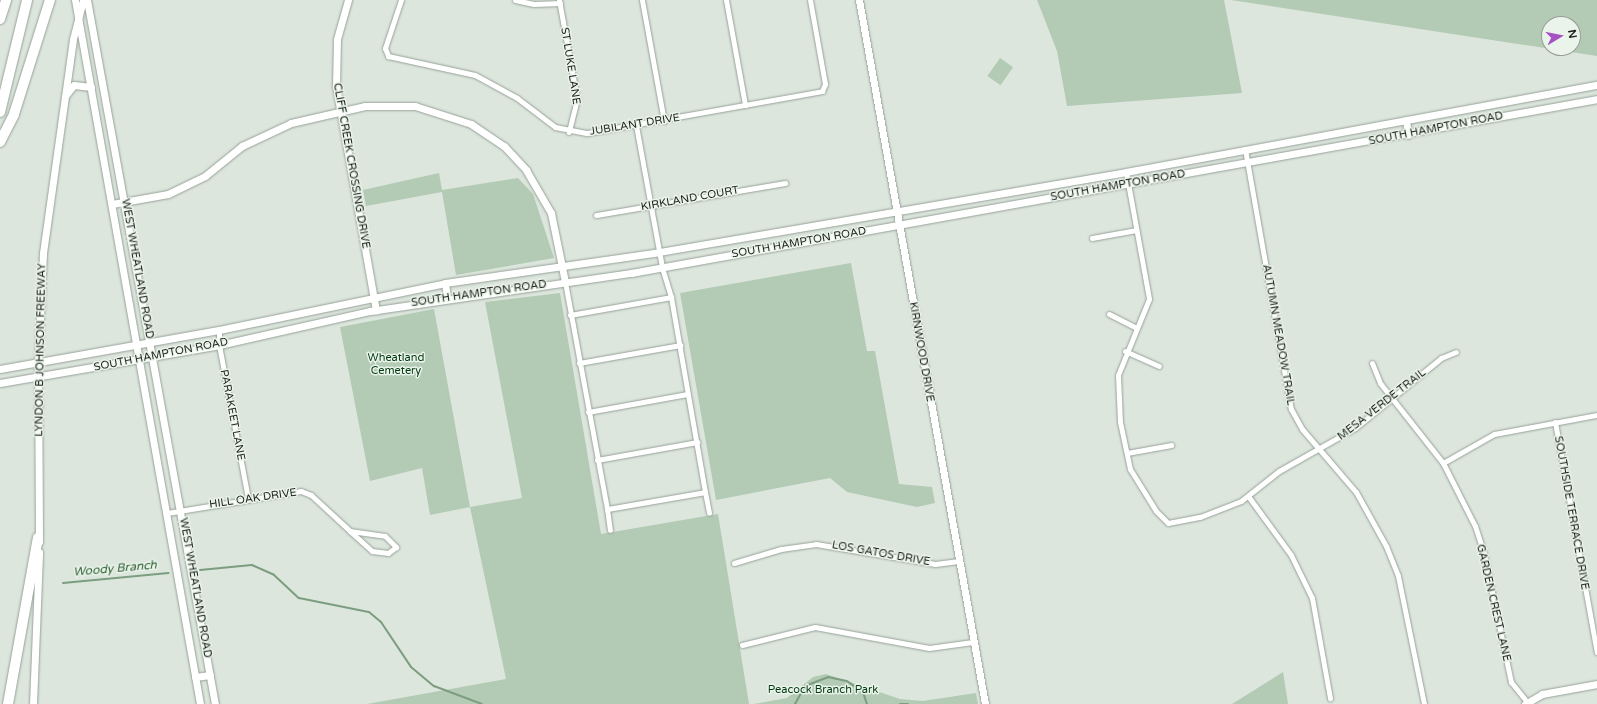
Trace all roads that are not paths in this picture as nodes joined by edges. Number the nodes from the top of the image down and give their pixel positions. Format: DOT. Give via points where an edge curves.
graph roads {
  1 [pos="6,0"];
  2 [pos="27,0"];
  3 [pos="50,0"];
  4 [pos="75,0"];
  5 [pos="83,0"];
  6 [pos="87,0"];
  7 [pos="348,0"];
  8 [pos="401,0"];
  9 [pos="515,0"];
  10 [pos="642,0"];
  11 [pos="726,0"];
  12 [pos="810,0"];
  13 [pos="859,0"];
  14 [pos="559,2"];
  15 [pos="78,16"];
  16 [pos="0,19"];
  17 [pos="1597,85"];
  18 [pos="91,87"];
  19 [pos="64,98"];
  20 [pos="1597,99"];
  21 [pos="745,105"];
  22 [pos="1470,108"];
  23 [pos="340,111"];
  24 [pos="0,112"];
  25 [pos="1406,120"];
  26 [pos="664,121"];
  27 [pos="1472,122"];
  28 [pos="636,126"];
  29 [pos="569,132"];
  30 [pos="1408,134"];
  31 [pos="0,142"];
  32 [pos="1245,149"];
  33 [pos="1247,164"];
  34 [pos="1126,172"];
  35 [pos="785,183"];
  36 [pos="1128,184"];
  37 [pos="125,201"];
  38 [pos="112,204"];
  39 [pos="650,207"];
  40 [pos="895,210"];
  41 [pos="596,215"];
  42 [pos="898,225"];
  43 [pos="1136,230"];
  44 [pos="1092,238"];
  45 [pos="659,252"];
  46 [pos="563,267"];
  47 [pos="662,267"];
  48 [pos="565,282"];
  49 [pos="445,283"];
  50 [pos="373,297"];
  51 [pos="671,297"];
  52 [pos="448,298"];
  53 [pos="376,310"];
  54 [pos="1109,314"];
  55 [pos="570,315"];
  56 [pos="1137,328"];
  57 [pos="219,330"];
  58 [pos="150,343"];
  59 [pos="680,344"];
  60 [pos="219,345"];
  61 [pos="137,346"];
  62 [pos="1125,351"];
  63 [pos="1456,352"];
  64 [pos="153,358"];
  65 [pos="139,360"];
  66 [pos="38,362"];
  67 [pos="579,363"];
  68 [pos="1372,363"];
  69 [pos="1159,366"];
  70 [pos="0,369"];
  71 [pos="38,377"];
  72 [pos="0,383"];
  73 [pos="687,394"];
  74 [pos="1394,398"];
  75 [pos="588,412"];
  76 [pos="1597,415"];
  77 [pos="1555,422"];
  78 [pos="697,442"];
  79 [pos="1171,445"];
  80 [pos="1321,449"];
  81 [pos="1127,453"];
  82 [pos="597,460"];
  83 [pos="1443,463"];
  84 [pos="705,492"];
  85 [pos="1248,496"];
  86 [pos="248,499"];
  87 [pos="607,509"];
  88 [pos="182,510"];
  89 [pos="167,514"];
  90 [pos="709,514"];
  91 [pos="610,530"];
  92 [pos="350,531"];
  93 [pos="38,538"];
  94 [pos="959,561"];
  95 [pos="734,563"];
  96 [pos="973,642"];
  97 [pos="742,645"];
  98 [pos="1597,652"];
  99 [pos="210,675"];
  100 [pos="195,677"];
  101 [pos="1597,684"];
  102 [pos="1330,698"];
  103 [pos="1526,703"];
  104 [pos="8,704"];
  105 [pos="33,704"];
  106 [pos="200,704"];
  107 [pos="215,704"];
  108 [pos="985,704"];
  109 [pos="1424,704"];
  1 -- 16 [label="highway"];
  2 -- 24 [label="highway"];
  3 -- 31 [label="highway" via="14,114"];
  4 -- 15 [label="main road, WEST WHEATLAND ROAD"];
  5 -- 15 [label="main road, LYNDON B JOHNSON FREEWAY"];
  6 -- 37 [label="main road, WEST WHEATLAND ROAD"];
  7 -- 23 [label="main road, CLIFF CREEK CROSSING DRIVE" via="335,57"];
  8 -- 29 [label="street, JUBILANT DRIVE" via="385,48 388,56 475,75 517,98 550,124"];
  9 -- 14 [label="street" via="534,4"];
  10 -- 26 [label="street"];
  11 -- 21 [label="street"];
  12 -- 21 [label="street, JUBILANT DRIVE" via="825,88 819,92"];
  13 -- 40 [label="main road, KIRNWOOD DRIVE"];
  14 -- 29 [label="street, ST LUKE LANE" via="577,99"];
  15 -- 18 [label="main road, WEST WHEATLAND ROAD"];
  15 -- 19 [label="main road, LYNDON B JOHNSON FREEWAY"];
  17 -- 22 [label="main road, SOUTH HAMPTON ROAD"];
  18 -- 19 [label="main road" via="74,85"];
  18 -- 38 [label="main road, WEST WHEATLAND ROAD"];
  19 -- 66 [label="main road, LYNDON B JOHNSON FREEWAY" via="43,253"];
  20 -- 27 [label="main road, SOUTH HAMPTON ROAD"];
  21 -- 26 [label="street, JUBILANT DRIVE"];
  22 -- 25 [label="main road, SOUTH HAMPTON ROAD"];
  22 -- 27 [label="main road"];
  23 -- 37 [label="main road" via="309,117 264,133 205,176 168,194"];
  23 -- 46 [label="main road" via="380,105 415,106 456,117 488,134 510,152 541,191 551,213"];
  23 -- 50 [label="main road, CLIFF CREEK CROSSING DRIVE"];
  25 -- 30 [label="main road"];
  25 -- 32 [label="main road, SOUTH HAMPTON ROAD"];
  26 -- 28 [label="street, JUBILANT DRIVE"];
  27 -- 30 [label="main road, SOUTH HAMPTON ROAD"];
  28 -- 29 [label="street, JUBILANT DRIVE" via="587,133"];
  28 -- 39 [label="street"];
  30 -- 33 [label="main road, SOUTH HAMPTON ROAD"];
  32 -- 33 [label="street, AUTUMN MEADOW TRAIL"];
  32 -- 34 [label="main road, SOUTH HAMPTON ROAD"];
  33 -- 36 [label="main road, SOUTH HAMPTON ROAD"];
  33 -- 80 [label="street, AUTUMN MEADOW TRAIL" via="1291,409 1298,424"];
  34 -- 36 [label="street"];
  34 -- 40 [label="main road, SOUTH HAMPTON ROAD"];
  35 -- 39 [label="street, KIRKLAND COURT"];
  36 -- 42 [label="main road, SOUTH HAMPTON ROAD"];
  36 -- 43 [label="street"];
  37 -- 38 [label="main road"];
  37 -- 58 [label="main road, WEST WHEATLAND ROAD"];
  38 -- 61 [label="main road, WEST WHEATLAND ROAD"];
  39 -- 41 [label="street, KIRKLAND COURT"];
  39 -- 45 [label="street"];
  40 -- 42 [label="main road, KIRNWOOD DRIVE"];
  40 -- 45 [label="main road, SOUTH HAMPTON ROAD"];
  42 -- 47 [label="main road, SOUTH HAMPTON ROAD"];
  42 -- 94 [label="main road, KIRNWOOD DRIVE"];
  43 -- 44 [label="street"];
  43 -- 56 [label="street" via="1149,299"];
  45 -- 46 [label="main road, SOUTH HAMPTON ROAD"];
  45 -- 47 [label="street"];
  46 -- 48 [label="main road"];
  46 -- 49 [label="main road, SOUTH HAMPTON ROAD"];
  47 -- 48 [label="main road, SOUTH HAMPTON ROAD"];
  47 -- 51 [label="street"];
  48 -- 52 [label="main road, SOUTH HAMPTON ROAD"];
  48 -- 55 [label="street"];
  49 -- 50 [label="main road, SOUTH HAMPTON ROAD"];
  49 -- 52 [label="main road"];
  50 -- 53 [label="main road, CLIFF CREEK CROSSING DRIVE"];
  50 -- 57 [label="main road, SOUTH HAMPTON ROAD"];
  51 -- 55 [label="street"];
  51 -- 59 [label="street"];
  52 -- 53 [label="main road, SOUTH HAMPTON ROAD"];
  53 -- 60 [label="main road, SOUTH HAMPTON ROAD"];
  54 -- 56 [label="street"];
  55 -- 67 [label="street"];
  56 -- 62 [label="street"];
  57 -- 58 [label="main road, SOUTH HAMPTON ROAD"];
  57 -- 60 [label="street, PARAKEET LANE"];
  58 -- 61 [label="main road, SOUTH HAMPTON ROAD"];
  58 -- 64 [label="main road, WEST WHEATLAND ROAD"];
  59 -- 67 [label="street"];
  59 -- 73 [label="street"];
  60 -- 64 [label="main road, SOUTH HAMPTON ROAD"];
  60 -- 86 [label="street, PARAKEET LANE"];
  61 -- 65 [label="main road, WEST WHEATLAND ROAD"];
  61 -- 66 [label="main road, SOUTH HAMPTON ROAD"];
  62 -- 69 [label="street"];
  62 -- 81 [label="street" via="1117,393"];
  63 -- 74 [label="street, MESA VERDE TRAIL" via="1441,358"];
  64 -- 65 [label="main road, SOUTH HAMPTON ROAD"];
  64 -- 88 [label="main road, WEST WHEATLAND ROAD"];
  65 -- 71 [label="main road, SOUTH HAMPTON ROAD"];
  65 -- 89 [label="main road, WEST WHEATLAND ROAD"];
  66 -- 70 [label="main road, SOUTH HAMPTON ROAD"];
  66 -- 71 [label="main road, LYNDON B JOHNSON FREEWAY"];
  67 -- 75 [label="street"];
  68 -- 74 [label="street, GARDEN CREST LANE" via="1380,382"];
  71 -- 72 [label="main road, SOUTH HAMPTON ROAD"];
  71 -- 93 [label="main road, LYNDON B JOHNSON FREEWAY"];
  73 -- 75 [label="street"];
  73 -- 78 [label="street"];
  74 -- 80 [label="street, MESA VERDE TRAIL"];
  74 -- 83 [label="street, GARDEN CREST LANE"];
  75 -- 82 [label="street"];
  76 -- 77 [label="street"];
  77 -- 83 [label="street" via="1494,434"];
  77 -- 98 [label="street, SOUTHSIDE TERRACE DRIVE"];
  78 -- 82 [label="street"];
  78 -- 84 [label="street"];
  79 -- 81 [label="street"];
  80 -- 85 [label="street, MESA VERDE TRAIL" via="1279,471"];
  80 -- 109 [label="street, AUTUMN MEADOW TRAIL" via="1356,492 1386,546 1398,576"];
  81 -- 85 [label="street, MESA VERDE TRAIL" via="1130,469 1156,511 1168,523 1227,508"];
  82 -- 87 [label="street"];
  83 -- 103 [label="street, GARDEN CREST LANE" via="1482,547 1512,682"];
  84 -- 87 [label="street"];
  84 -- 90 [label="street"];
  85 -- 102 [label="street" via="1291,555 1312,598"];
  86 -- 88 [label="street, HILL OAK DRIVE"];
  86 -- 92 [label="street, HILL OAK DRIVE" via="305,492"];
  87 -- 91 [label="street"];
  88 -- 89 [label="street, HILL OAK DRIVE"];
  88 -- 99 [label="main road, WEST WHEATLAND ROAD"];
  89 -- 100 [label="main road, WEST WHEATLAND ROAD"];
  92 -- 92 [label="street, HILL OAK DRIVE" via="385,536 396,547 388,553 372,551"];
  93 -- 104 [label="highway"];
  93 -- 105 [label="main road, LYNDON B JOHNSON FREEWAY"];
  94 -- 95 [label="street, LOS GATOS DRIVE" via="935,564 816,544 781,549"];
  94 -- 96 [label="main road, KIRNWOOD DRIVE"];
  96 -- 97 [label="street" via="929,648 815,628"];
  96 -- 108 [label="main road, KIRNWOOD DRIVE"];
  99 -- 100 [label="main road"];
  99 -- 107 [label="main road, WEST WHEATLAND ROAD"];
  100 -- 106 [label="main road, WEST WHEATLAND ROAD"];
  101 -- 103 [label="main road" via="1554,691"];
}
